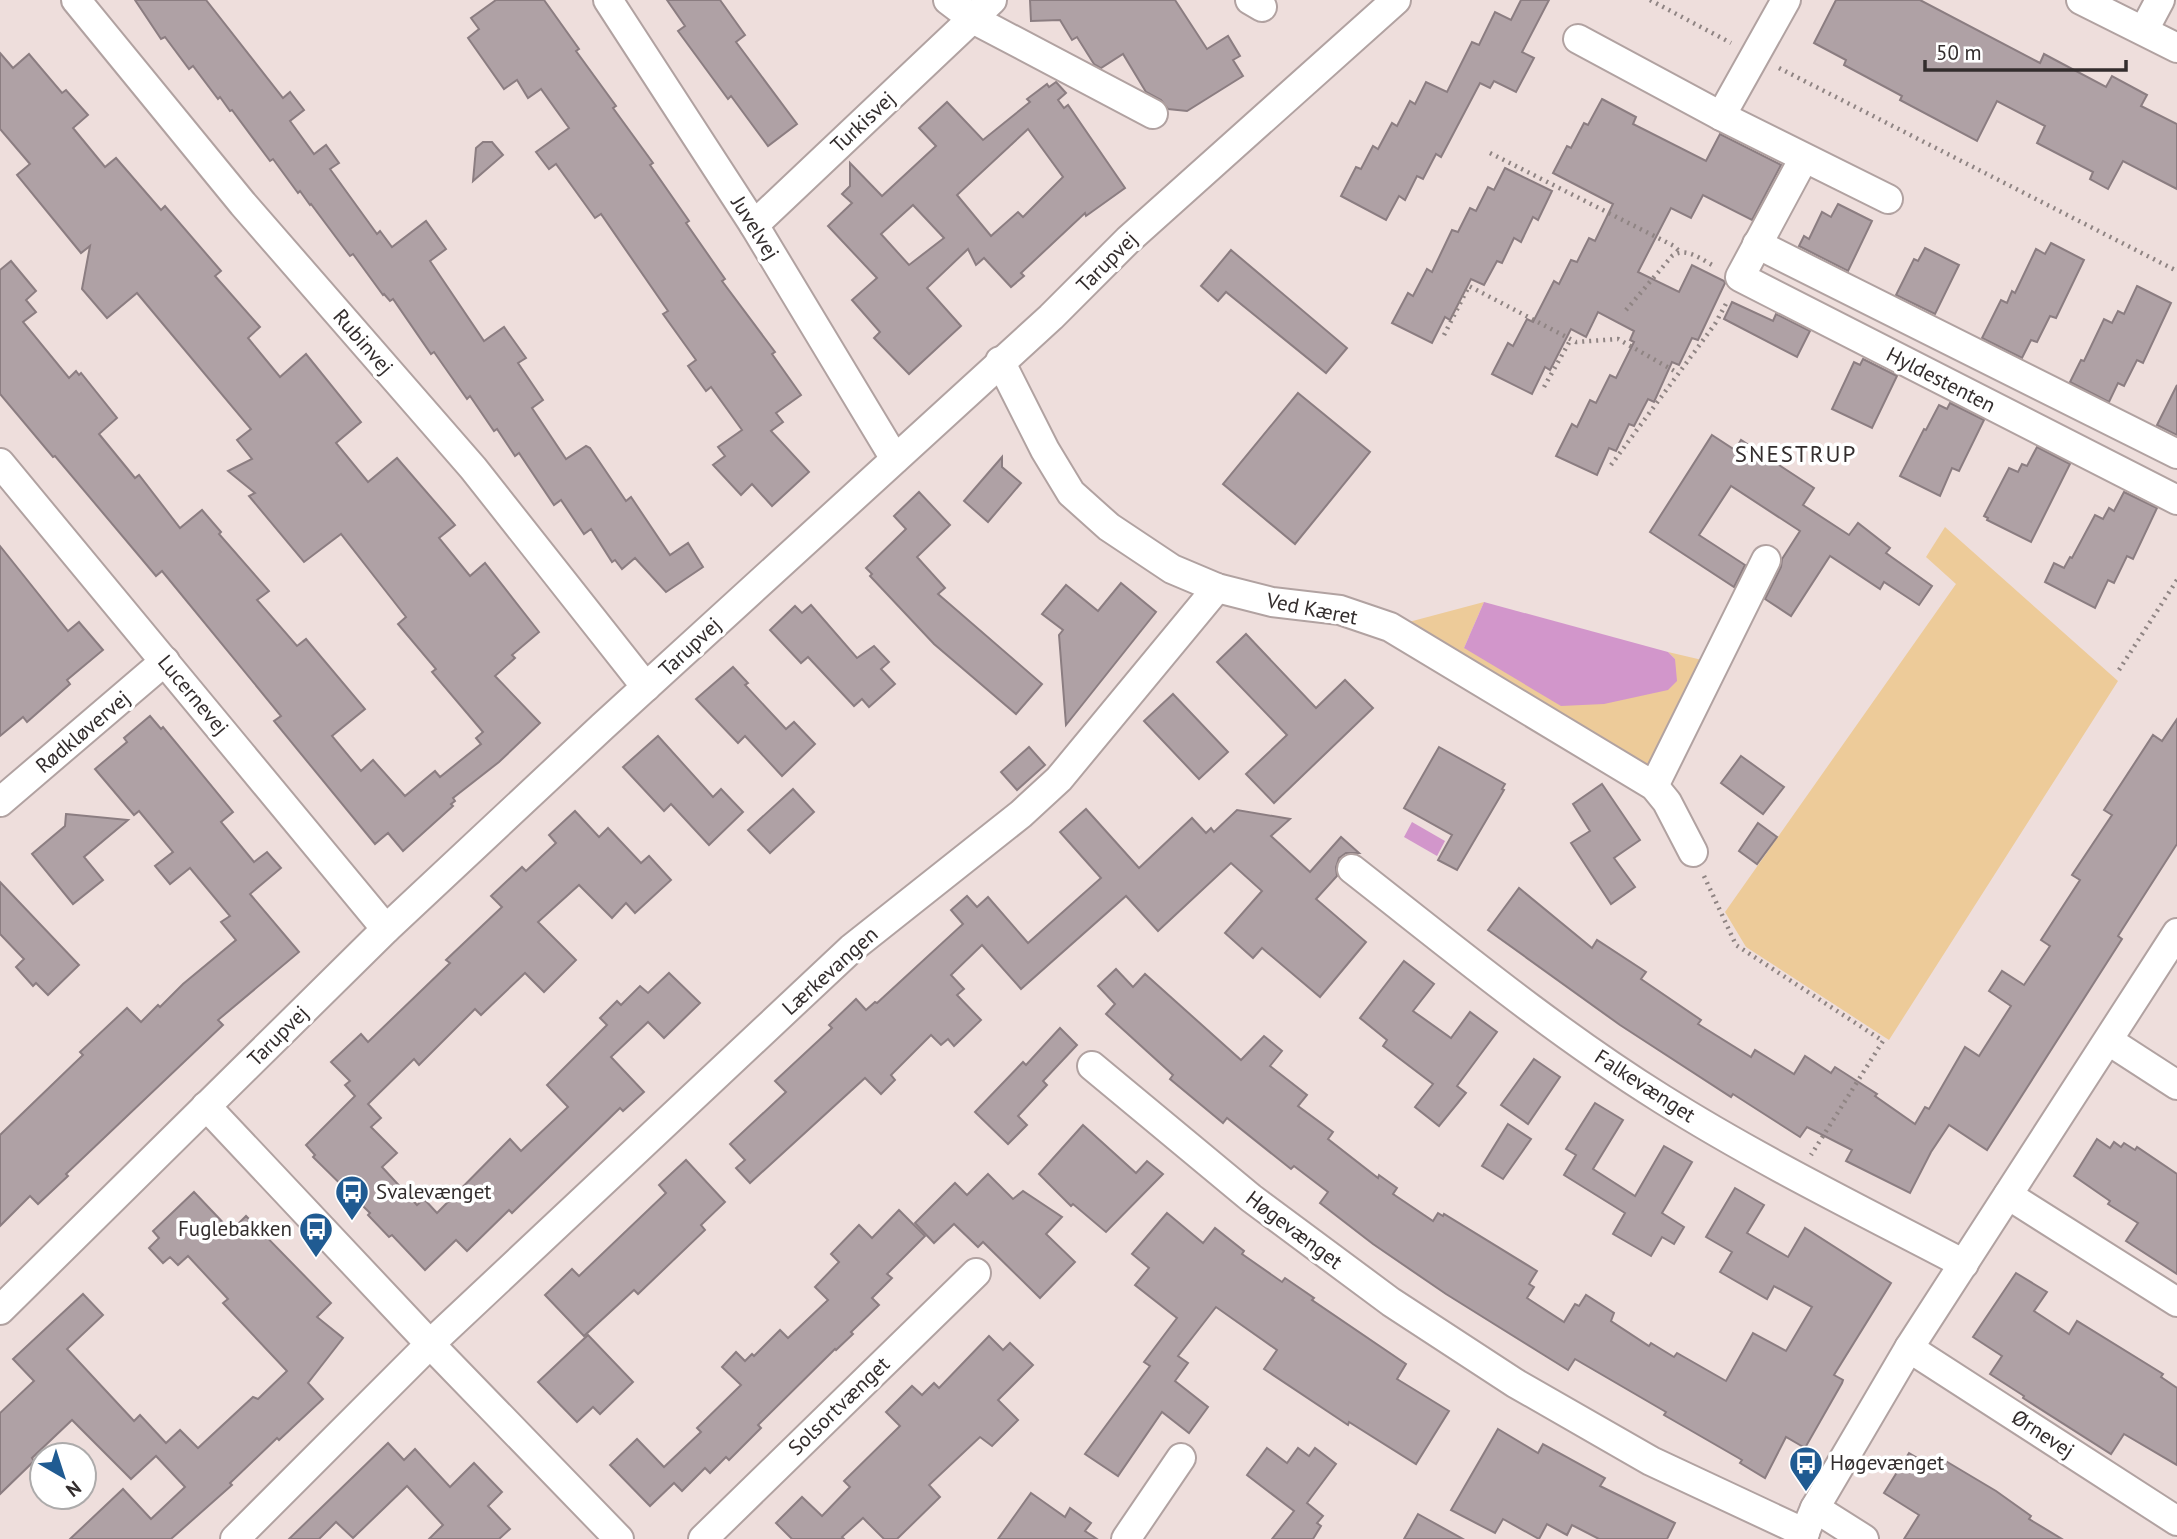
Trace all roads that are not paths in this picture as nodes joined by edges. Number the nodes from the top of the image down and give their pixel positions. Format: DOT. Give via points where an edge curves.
graph roads {
  1 [pos="76,0"];
  2 [pos="608,0"];
  3 [pos="948,0"];
  4 [pos="1396,0"];
  5 [pos="1786,0"];
  6 [pos="2081,0"];
  7 [pos="2160,0"];
  8 [pos="982,10"];
  9 [pos="2144,30"];
  10 [pos="1578,39"];
  11 [pos="2177,48"];
  12 [pos="1153,114"];
  13 [pos="1721,116"];
  14 [pos="1804,158"];
  15 [pos="1888,199"];
  16 [pos="754,225"];
  17 [pos="1757,244"];
  18 [pos="1000,361"];
  19 [pos="2177,454"];
  20 [pos="895,459"];
  21 [pos="0,463"];
  22 [pos="2177,500"];
  23 [pos="1766,560"];
  24 [pos="1217,588"];
  25 [pos="165,661"];
  26 [pos="646,687"];
  27 [pos="1654,786"];
  28 [pos="0,802"];
  29 [pos="1693,852"];
  30 [pos="1352,869"];
  31 [pos="386,929"];
  32 [pos="2177,933"];
  33 [pos="2109,1041"];
  34 [pos="1092,1066"];
  35 [pos="2177,1085"];
  36 [pos="206,1106"];
  37 [pos="2008,1195"];
  38 [pos="1964,1264"];
  39 [pos="976,1273"];
  40 [pos="2177,1302"];
  41 [pos="0,1310"];
  42 [pos="430,1344"];
  43 [pos="1909,1348"];
  44 [pos="1181,1458"];
  45 [pos="2177,1521"];
  46 [pos="1808,1526"];
  47 [pos="234,1539"];
  48 [pos="619,1539"];
  49 [pos="703,1539"];
  50 [pos="1126,1539"];
  51 [pos="1864,1539"];
  1 -- 26 [label="street, Rubinvej" via="243,204 473,468"];
  2 -- 16 [label="street, Juvelvej"];
  3 -- 8 [label="street"];
  4 -- 18 [label="street, Tarupvej"];
  5 -- 13 [label="street"];
  6 -- 9 [label="street"];
  7 -- 9 [label="street"];
  8 -- 12 [label="street"];
  8 -- 16 [label="street, Turkisvej"];
  9 -- 11 [label="street"];
  10 -- 13 [label="street"];
  13 -- 14 [label="street"];
  14 -- 15 [label="street"];
  14 -- 17 [label="street"];
  16 -- 20 [label="street, Juvelvej"];
  17 -- 19 [label="street, Hyldestenten"];
  17 -- 22 [label="street, Hyldestenten" via="1739,278"];
  18 -- 20 [label="street, Tarupvej"];
  18 -- 24 [label="street, Ved Kæret" via="1071,493 1109,527 1172,569"];
  20 -- 26 [label="street, Tarupvej"];
  21 -- 25 [label="street, Lucernevej"];
  23 -- 27 [label="street"];
  24 -- 27 [label="street, Ved Kæret" via="1272,602 1340,610 1390,627"];
  24 -- 42 [label="street, Lærkevangen" via="1059,779 852,948"];
  25 -- 28 [label="street, Rødkløvervej"];
  25 -- 31 [label="street, Lucernevej"];
  26 -- 31 [label="street, Tarupvej"];
  27 -- 29 [label="street, Ved Kæret"];
  30 -- 38 [label="street, Falkevænget" via="1542,1017 1662,1099 1797,1177"];
  31 -- 36 [label="street, Tarupvej"];
  32 -- 33 [label="street"];
  33 -- 35 [label="street"];
  33 -- 37 [label="street"];
  34 -- 46 [label="street, Høgevænget" via="1251,1198 1402,1310 1515,1383 1651,1461"];
  36 -- 41 [label="street, Tarupvej"];
  36 -- 42 [label="street"];
  37 -- 38 [label="street"];
  37 -- 40 [label="street"];
  38 -- 43 [label="street"];
  39 -- 49 [label="street, Solsortvænget"];
  42 -- 47 [label="street"];
  42 -- 48 [label="street"];
  43 -- 45 [label="street, Ørnevej"];
  43 -- 46 [label="street"];
  44 -- 50 [label="street"];
  46 -- 51 [label="street"];
}
